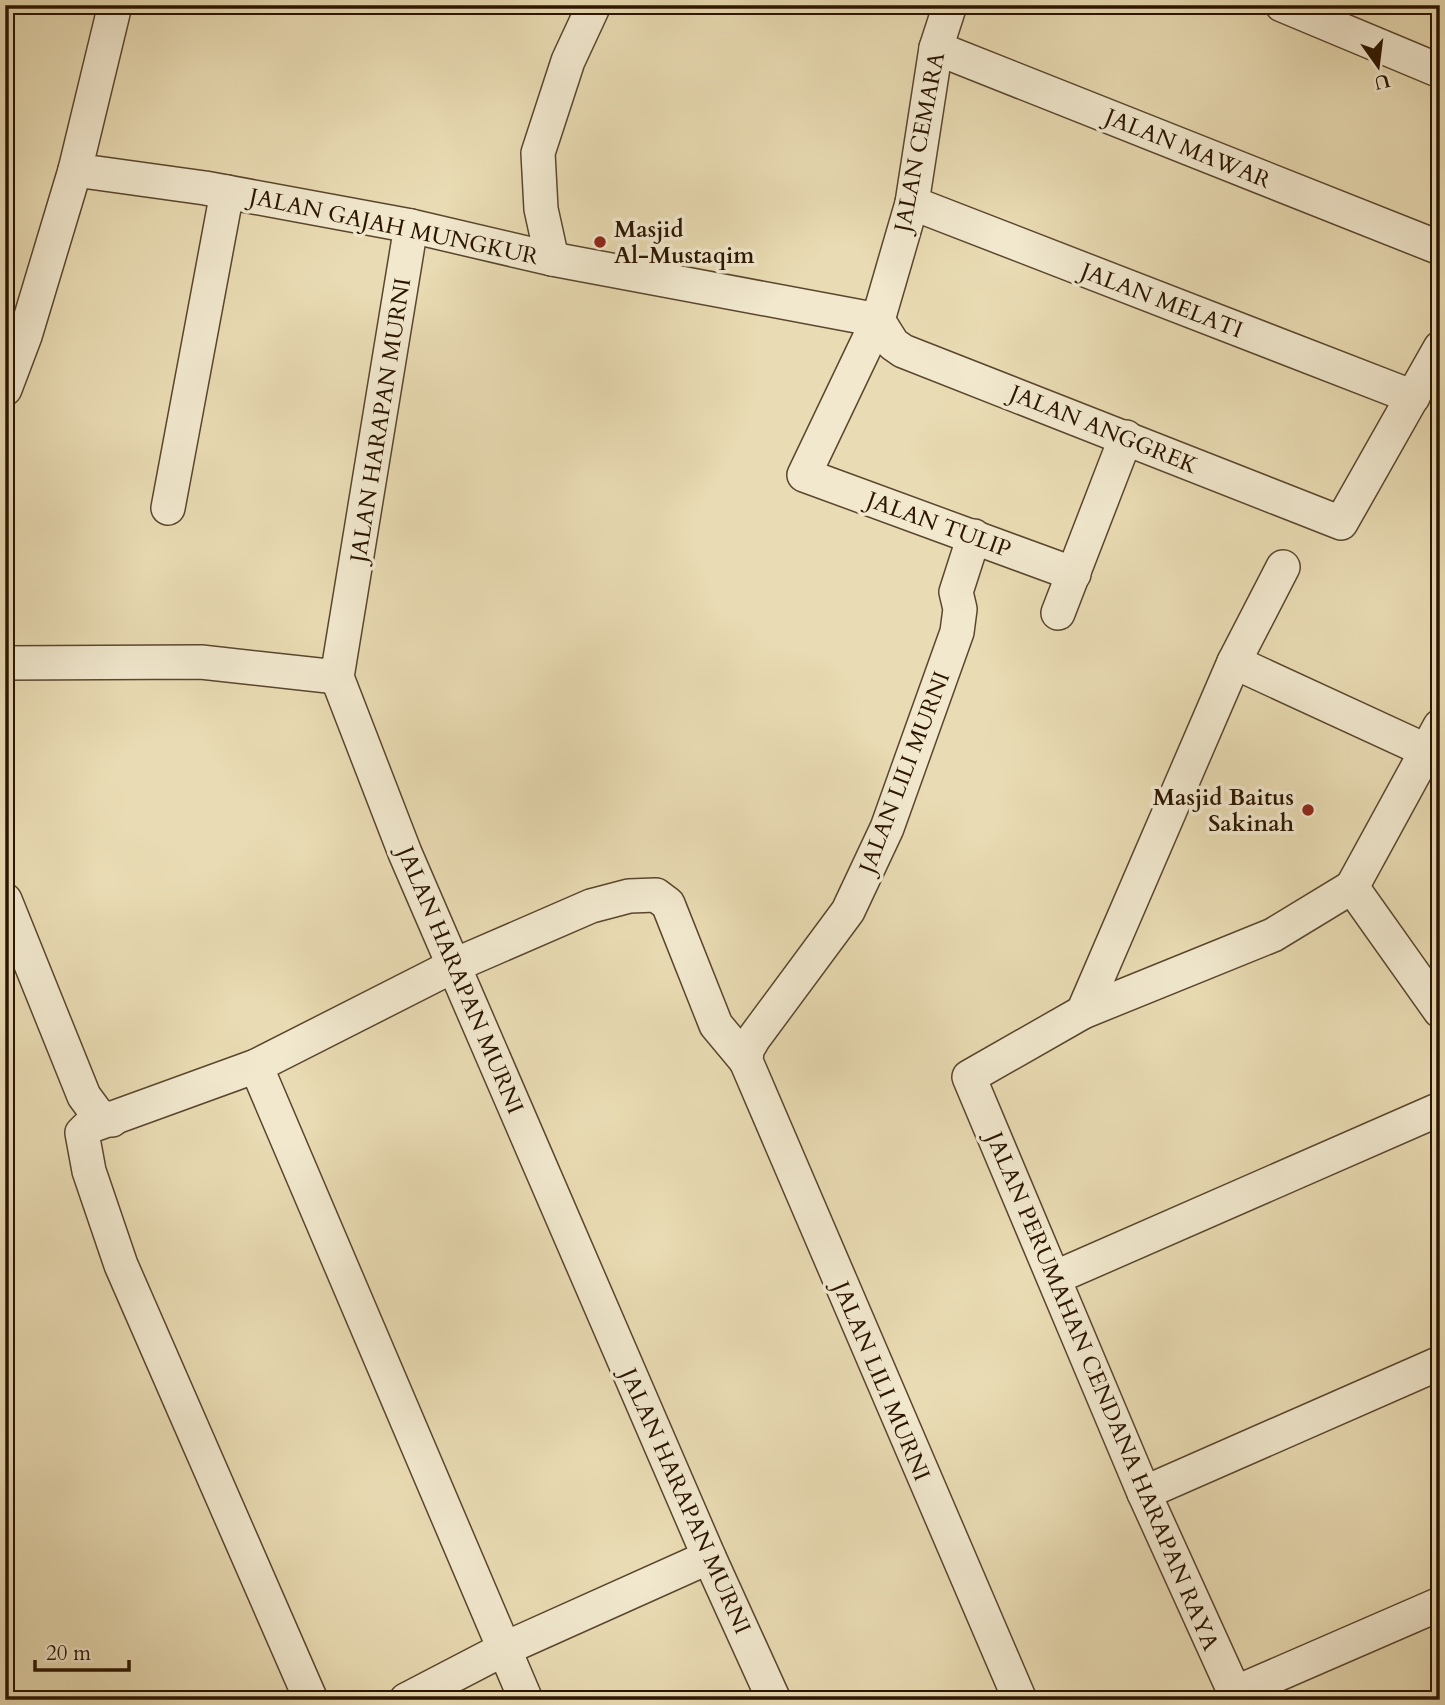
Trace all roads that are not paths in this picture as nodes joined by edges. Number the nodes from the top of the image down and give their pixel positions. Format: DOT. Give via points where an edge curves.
graph roads {
  1 [pos="115,5"];
  2 [pos="594,5"];
  3 [pos="950,5"];
  4 [pos="1282,5"];
  5 [pos="1320,12"];
  6 [pos="936,48"];
  7 [pos="1440,71"];
  8 [pos="75,170"];
  9 [pos="227,192"];
  10 [pos="912,203"];
  11 [pos="411,226"];
  12 [pos="1440,248"];
  13 [pos="552,259"];
  14 [pos="878,320"];
  15 [pos="15,334"];
  16 [pos="1440,348"];
  17 [pos="5,389"];
  18 [pos="1413,397"];
  19 [pos="1126,437"];
  20 [pos="804,475"];
  21 [pos="168,508"];
  22 [pos="974,536"];
  23 [pos="1283,567"];
  24 [pos="1074,574"];
  25 [pos="1058,613"];
  26 [pos="1234,662"];
  27 [pos="5,663"];
  28 [pos="337,677"];
  29 [pos="1433,738"];
  30 [pos="1352,887"];
  31 [pos="5,900"];
  32 [pos="455,965"];
  33 [pos="1083,1012"];
  34 [pos="1440,1012"];
  35 [pos="746,1061"];
  36 [pos="256,1066"];
  37 [pos="1440,1108"];
  38 [pos="112,1120"];
  39 [pos="1054,1278"];
  40 [pos="1440,1363"];
  41 [pos="1144,1493"];
  42 [pos="709,1557"];
  43 [pos="1440,1604"];
  44 [pos="504,1649"];
  45 [pos="1236,1696"];
  46 [pos="311,1700"];
  47 [pos="405,1700"];
  48 [pos="526,1700"];
  49 [pos="774,1700"];
  50 [pos="1020,1700"];
  1 -- 8 [label="street"];
  2 -- 13 [label="street" via="568,61 538,153 541,209"];
  3 -- 6 [label="street, JALAN CEMARA"];
  4 -- 5 [label="street"];
  5 -- 7 [label="street"];
  6 -- 10 [label="street, JALAN CEMARA"];
  6 -- 12 [label="street, JALAN MAWAR"];
  8 -- 9 [label="street, JALAN GAJAH MUNGKUR"];
  8 -- 15 [label="street"];
  9 -- 11 [label="street, JALAN GAJAH MUNGKUR"];
  9 -- 21 [label="street"];
  10 -- 14 [label="street, JALAN CEMARA"];
  10 -- 18 [label="street, JALAN MELATI"];
  11 -- 13 [label="street, JALAN GAJAH MUNGKUR"];
  11 -- 28 [label="street, JALAN HARAPAN MURNI"];
  13 -- 14 [label="street, JALAN GAJAH MUNGKUR"];
  14 -- 19 [label="street, JALAN ANGGREK" via="903,351"];
  14 -- 20 [label="street, JALAN CEMARA"];
  15 -- 17 [label="street"];
  16 -- 18 [label="street"];
  18 -- 19 [label="street, JALAN ANGGREK" via="1341,523"];
  19 -- 24 [label="street"];
  20 -- 22 [label="street, JALAN TULIP"];
  22 -- 24 [label="street, JALAN TULIP"];
  22 -- 35 [label="street, JALAN LILI MURNI" via="956,592 960,609 957,632 887,828 848,911 754,1038"];
  23 -- 26 [label="street"];
  24 -- 25 [label="street"];
  26 -- 29 [label="street"];
  26 -- 33 [label="street"];
  27 -- 28 [label="street" via="201,662"];
  28 -- 32 [label="street, JALAN HARAPAN MURNI" via="405,853"];
  29 -- 30 [label="street"];
  30 -- 33 [label="street" via="1273,935"];
  30 -- 34 [label="street"];
  31 -- 38 [label="street" via="83,1096 99,1115"];
  32 -- 35 [label="street, JALAN LILI MURNI" via="591,906 629,896 656,895 668,904 716,1025"];
  32 -- 36 [label="street, JALAN LILI MURNI"];
  32 -- 42 [label="street, JALAN HARAPAN MURNI"];
  33 -- 39 [label="street, JALAN PERUMAHAN CENDANA HARAPAN RAYA" via="971,1073 968,1081"];
  35 -- 50 [label="street, JALAN LILI MURNI"];
  36 -- 38 [label="street, JALAN LILI MURNI"];
  36 -- 44 [label="street"];
  37 -- 39 [label="street"];
  38 -- 46 [label="street, JALAN LILI MURNI" via="82,1133 89,1171 121,1265"];
  39 -- 41 [label="street, JALAN PERUMAHAN CENDANA HARAPAN RAYA"];
  40 -- 41 [label="street"];
  41 -- 45 [label="street, JALAN PERUMAHAN CENDANA HARAPAN RAYA"];
  42 -- 44 [label="street"];
  42 -- 49 [label="street, JALAN HARAPAN MURNI"];
  43 -- 45 [label="street"];
  44 -- 47 [label="street"];
  44 -- 48 [label="street"];
}
